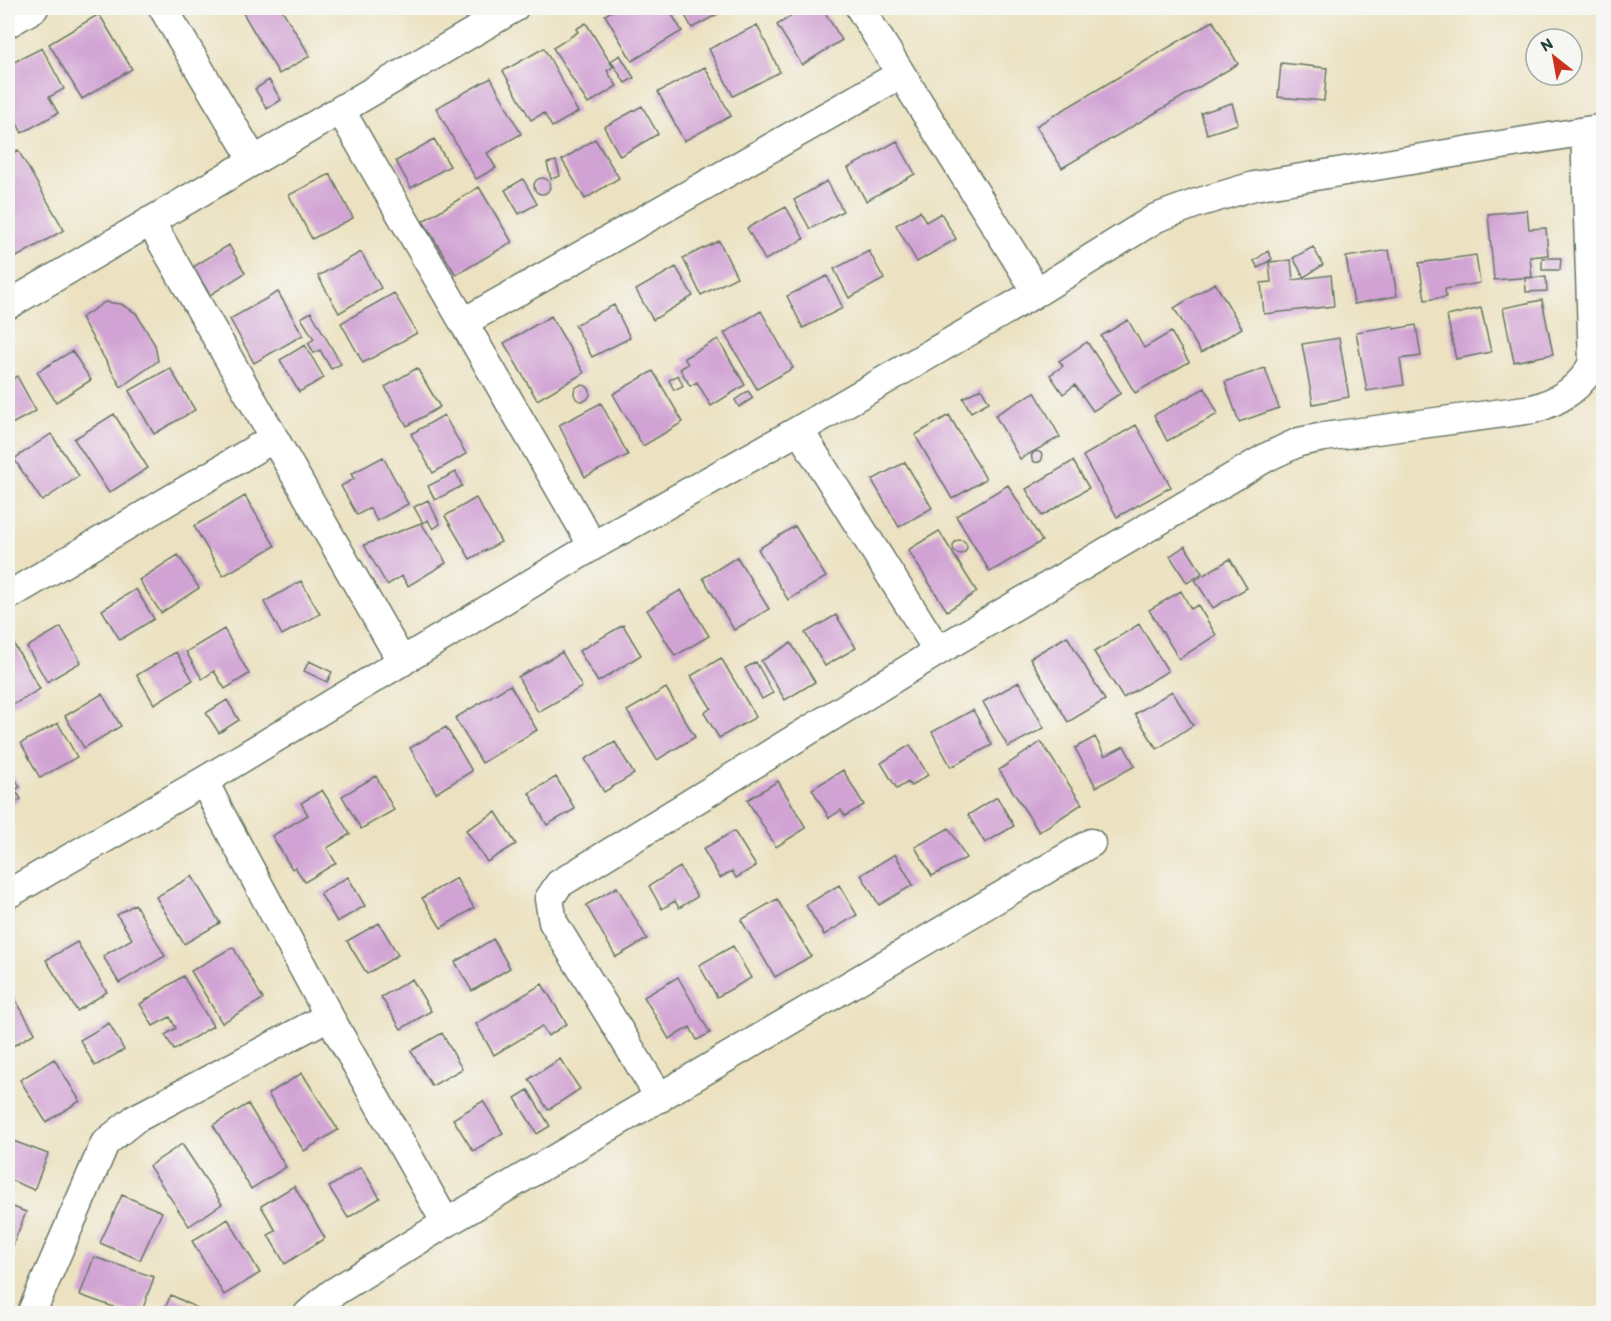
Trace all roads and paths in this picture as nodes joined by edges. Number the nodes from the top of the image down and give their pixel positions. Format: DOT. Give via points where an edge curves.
graph roads {
  1 [pos="34,8"];
  2 [pos="163,8"];
  3 [pos="514,8"];
  4 [pos="860,8"];
  5 [pos="8,23"];
  6 [pos="901,74"];
  7 [pos="341,111"];
  8 [pos="1594,130"];
  9 [pos="254,161"];
  10 [pos="150,221"];
  11 [pos="1037,292"];
  12 [pos="8,305"];
  13 [pos="464,322"];
  14 [pos="799,430"];
  15 [pos="274,438"];
  16 [pos="593,546"];
  17 [pos="8,596"];
  18 [pos="938,651"];
  19 [pos="402,662"];
  20 [pos="204,781"];
  21 [pos="1090,843"];
  22 [pos="8,894"];
  23 [pos="329,1016"];
  24 [pos="660,1098"];
  25 [pos="446,1222"];
  26 [pos="31,1314"];
  27 [pos="308,1314"];
  1 -- 5 [label="street"];
  2 -- 9 [label="street"];
  3 -- 7 [label="street"];
  4 -- 6 [label="street"];
  6 -- 11 [label="street"];
  6 -- 13 [label="street"];
  7 -- 9 [label="street"];
  7 -- 13 [label="street"];
  8 -- 11 [label="street" via="1254,186 1156,218"];
  8 -- 18 [label="street" via="1593,362 1577,385 1553,403 1533,409 1299,442 1267,457"];
  9 -- 10 [label="street"];
  10 -- 12 [label="street"];
  10 -- 15 [label="street"];
  11 -- 14 [label="street"];
  13 -- 16 [label="street"];
  14 -- 16 [label="street"];
  14 -- 18 [label="street"];
  15 -- 17 [label="street"];
  15 -- 19 [label="street"];
  16 -- 19 [label="street"];
  18 -- 24 [label="street" via="559,884 549,899 553,922"];
  19 -- 20 [label="street"];
  20 -- 22 [label="street"];
  20 -- 23 [label="street"];
  21 -- 24 [label="street"];
  23 -- 25 [label="street"];
  23 -- 26 [label="street" via="135,1119 105,1143"];
  24 -- 25 [label="street"];
  25 -- 27 [label="street" via="331,1294"];
}
